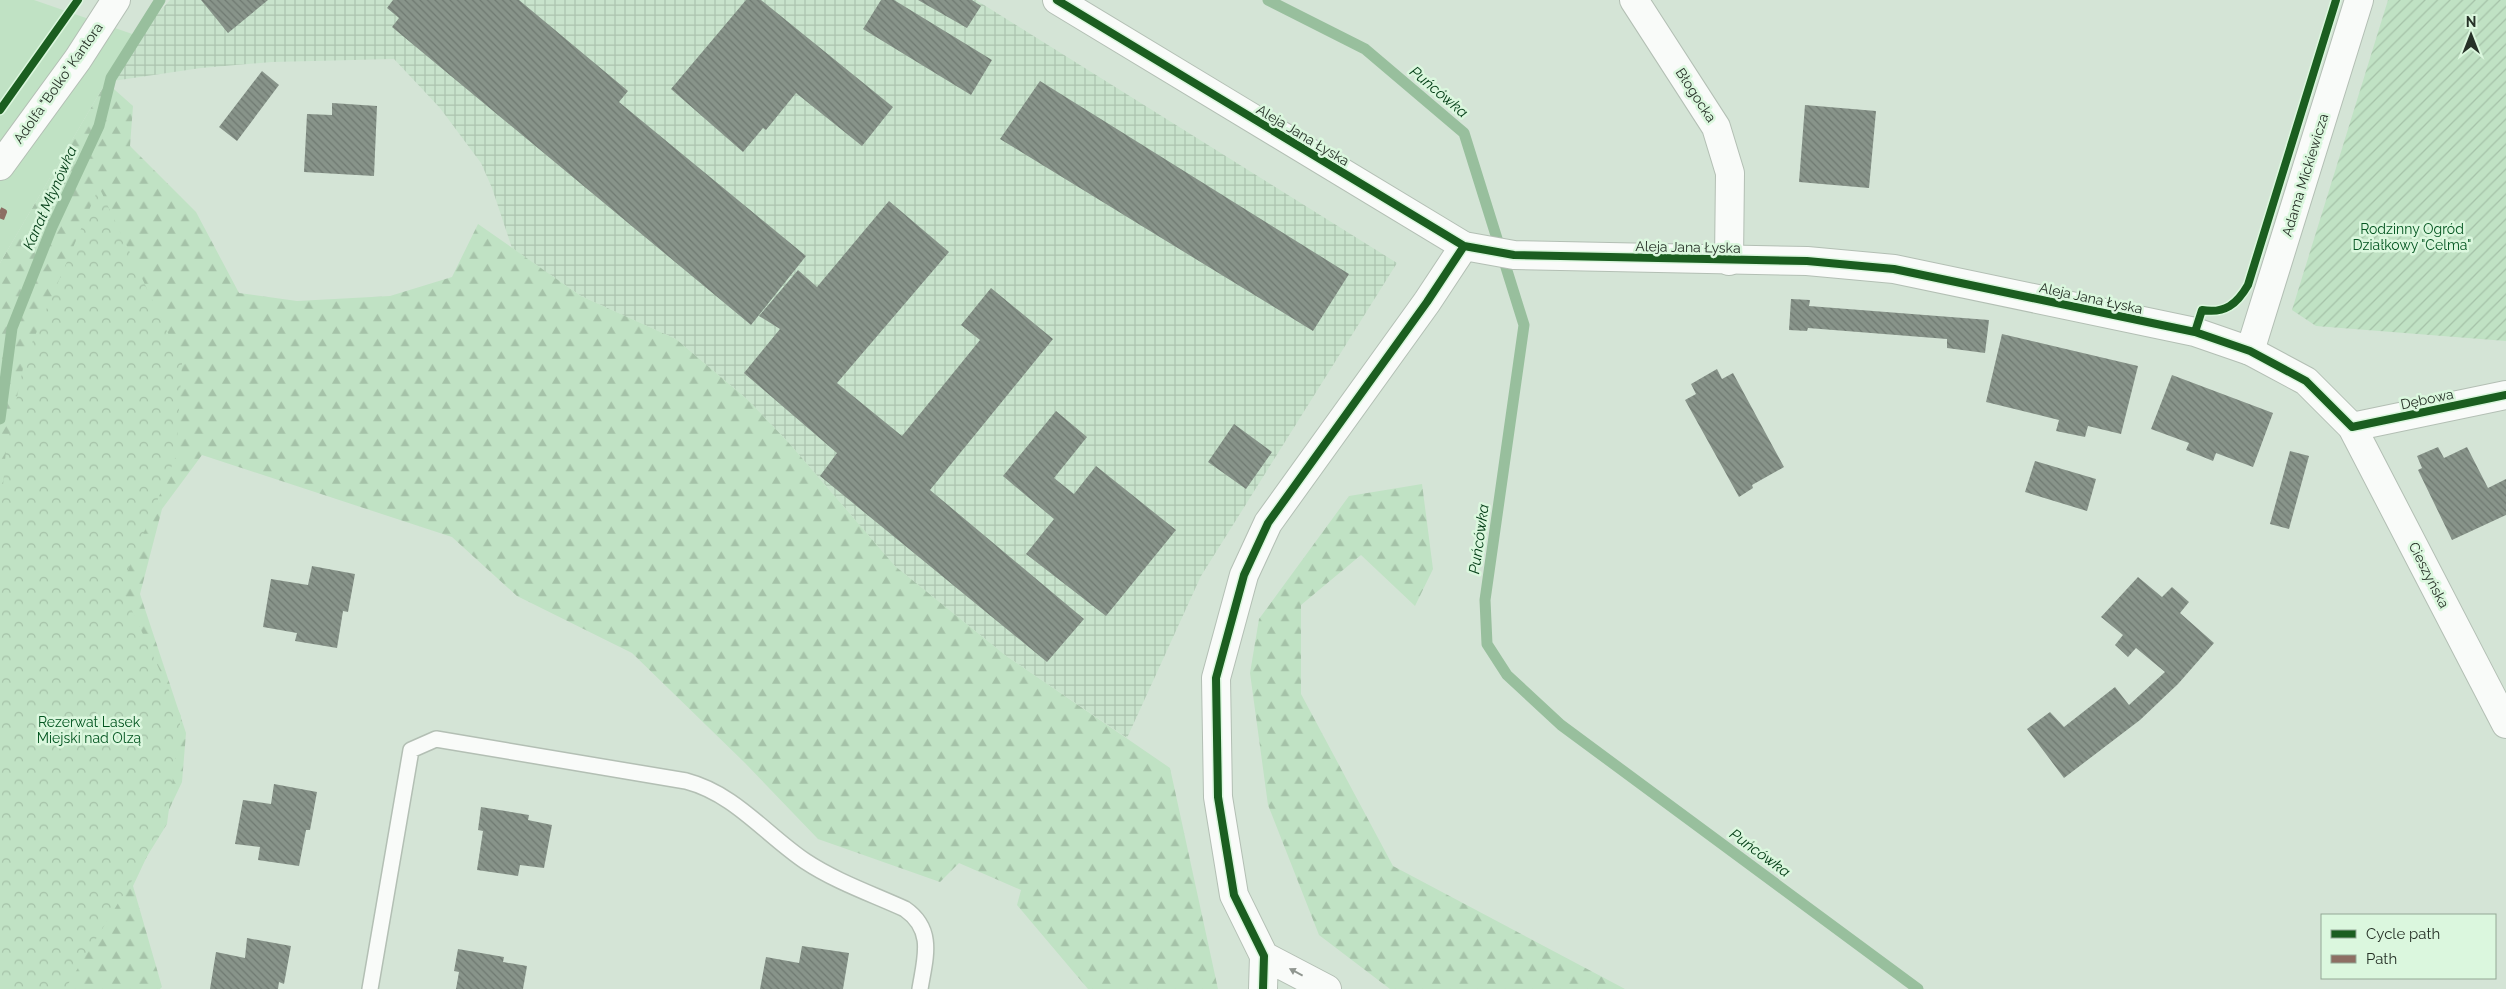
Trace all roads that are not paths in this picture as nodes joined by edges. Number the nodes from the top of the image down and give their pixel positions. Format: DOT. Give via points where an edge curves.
graph roads {
  1 [pos="116,0"];
  2 [pos="1057,0"];
  3 [pos="1634,0"];
  4 [pos="2360,0"];
  5 [pos="0,166"];
  6 [pos="1464,246"];
  7 [pos="1729,261"];
  8 [pos="2250,351"];
  9 [pos="2506,395"];
  10 [pos="2352,427"];
  11 [pos="2506,724"];
  12 [pos="1264,956"];
  13 [pos="370,989"];
  14 [pos="920,989"];
  15 [pos="1263,989"];
  16 [pos="1327,989"];
  1 -- 5 [label="street, Adolfa \"Bolko\" Kantora" via="78,59"];
  2 -- 6 [label="street, Aleja Jana Łyska"];
  3 -- 7 [label="street, Błogocka" via="1716,127 1730,173"];
  4 -- 8 [label="street, Adama Mickiewicza"];
  6 -- 7 [label="street, Aleja Jana Łyska" via="1514,255"];
  6 -- 12 [label="street" via="1268,522 1244,575 1216,678 1218,797 1234,895"];
  7 -- 8 [label="street, Aleja Jana Łyska" via="1806,261 1894,269 2195,332"];
  8 -- 10 [label="street, Aleja Jana Łyska" via="2306,381"];
  9 -- 10 [label="street, Dębowa"];
  10 -- 11 [label="street, Cieszyńska"];
  12 -- 15 [label="street"];
  16 -- 12 [label="street, one-way"];
  13 -- 14 [label="lane" via="411,750 436,739 706,786 739,806 806,862 917,917 925,939 926,955"];
}
